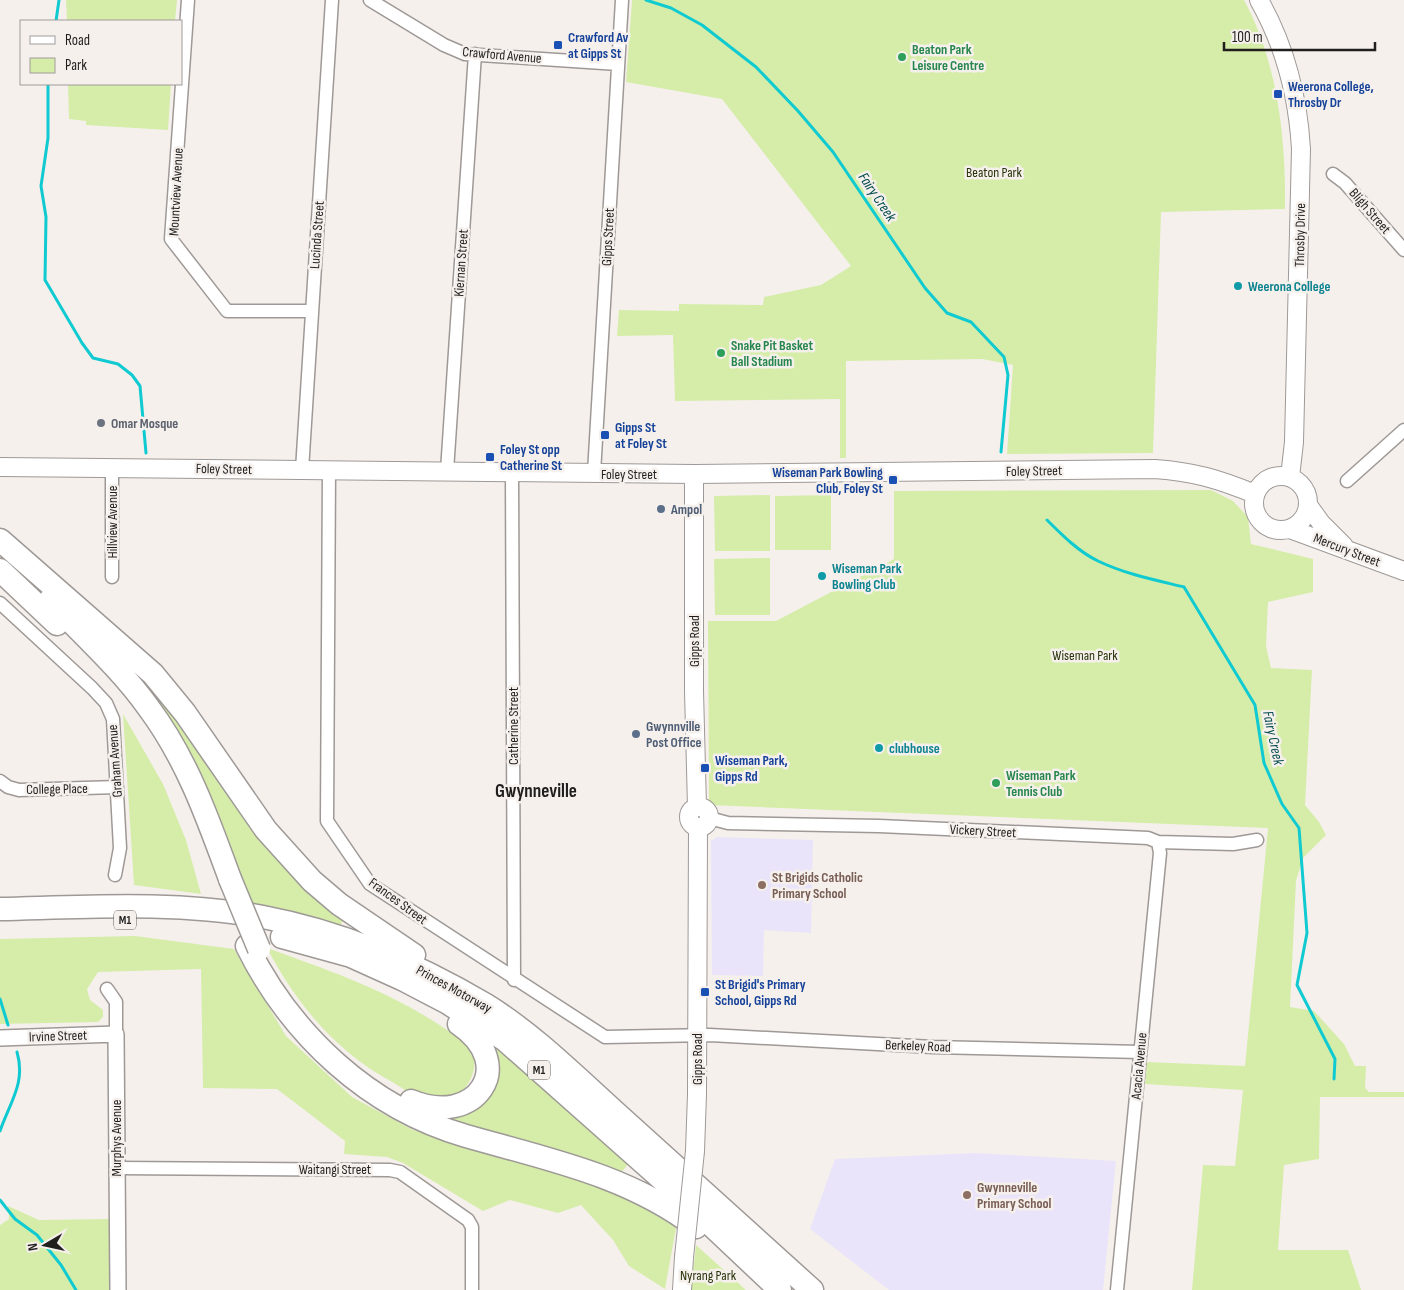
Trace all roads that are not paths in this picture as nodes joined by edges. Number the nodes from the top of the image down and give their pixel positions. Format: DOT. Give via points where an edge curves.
graph roads {
  1 [pos="188,0"];
  2 [pos="332,0"];
  3 [pos="370,0"];
  4 [pos="622,0"];
  5 [pos="1259,0"];
  6 [pos="474,54"];
  7 [pos="618,64"];
  8 [pos="182,84"];
  9 [pos="182,85"];
  10 [pos="1333,174"];
  11 [pos="1404,250"];
  12 [pos="312,311"];
  13 [pos="1404,430"];
  14 [pos="0,467"];
  15 [pos="112,468"];
  16 [pos="302,470"];
  17 [pos="329,470"];
  18 [pos="447,471"];
  19 [pos="512,472"];
  20 [pos="594,473"];
  21 [pos="694,474"];
  22 [pos="1290,477"];
  23 [pos="1347,481"];
  24 [pos="1254,494"];
  25 [pos="1308,505"];
  26 [pos="1290,529"];
  27 [pos="0,540"];
  28 [pos="0,546"];
  29 [pos="1350,551"];
  30 [pos="0,570"];
  31 [pos="1404,571"];
  32 [pos="112,577"];
  33 [pos="0,603"];
  34 [pos="0,781"];
  35 [pos="117,787"];
  36 [pos="701,817"];
  37 [pos="1257,840"];
  38 [pos="1158,842"];
  39 [pos="115,875"];
  40 [pos="224,878"];
  41 [pos="0,895"];
  42 [pos="138,906"];
  43 [pos="0,909"];
  44 [pos="0,924"];
  45 [pos="252,941"];
  46 [pos="514,980"];
  47 [pos="107,989"];
  48 [pos="487,1006"];
  49 [pos="116,1034"];
  50 [pos="697,1036"];
  51 [pos="0,1038"];
  52 [pos="1140,1052"];
  53 [pos="116,1168"];
  54 [pos="118,1290"];
  55 [pos="472,1290"];
  56 [pos="682,1290"];
  57 [pos="775,1290"];
  58 [pos="780,1290"];
  59 [pos="812,1290"];
  60 [pos="1117,1290"];
  1 -- 8 [label="street, Mountview Avenue"];
  2 -- 12 [label="street, Lucinda Street"];
  3 -- 6 [label="street, Crawford Avenue" via="452,49"];
  4 -- 7 [label="street, Gipps Street"];
  5 -- 22 [label="main road, Throsby Drive" via="1272,24 1288,69 1298,112 1301,149 1294,442"];
  6 -- 7 [label="street, Crawford Avenue"];
  6 -- 18 [label="street, Kiernan Street"];
  7 -- 20 [label="street, Gipps Street"];
  9 -- 12 [label="street, Mountview Avenue" via="171,239 227,311"];
  10 -- 11 [label="street, Bligh Street" via="1345,183"];
  12 -- 16 [label="street, Lucinda Street"];
  13 -- 23 [label="street"];
  14 -- 15 [label="main road, Foley Street"];
  15 -- 16 [label="main road, Foley Street"];
  15 -- 32 [label="street, Hillview Avenue"];
  16 -- 17 [label="main road, Foley Street"];
  17 -- 18 [label="main road, Foley Street"];
  17 -- 46 [label="street, Frances Street" via="327,821 370,884"];
  18 -- 19 [label="main road, Foley Street"];
  19 -- 20 [label="main road, Foley Street"];
  19 -- 46 [label="street, Catherine Street"];
  20 -- 21 [label="main road, Foley Street"];
  21 -- 24 [label="main road, Foley Street" via="1155,469 1193,472"];
  21 -- 36 [label="main road, Gipps Road" via="694,691"];
  22 -- 24 [label="main road" via="1271,477"];
  22 -- 25 [label="main road" via="1305,490"];
  24 -- 26 [label="main road" via="1254,509 1262,524 1270,529"];
  25 -- 26 [label="main road" via="1302,521"];
  25 -- 29 [label="main road" via="1321,523"];
  26 -- 29 [label="main road, Mercury Street"];
  27 -- 48 [label="highway" via="153,674 185,713 266,830 312,881 339,904"];
  28 -- 40 [label="highway" via="148,706 184,766"];
  29 -- 31 [label="main road, Mercury Street"];
  30 -- 40 [label="highway" via="102,669 145,722 163,751"];
  33 -- 35 [label="street, Graham Avenue" via="106,703 113,719"];
  34 -- 35 [label="street, College Place" via="19,790"];
  35 -- 39 [label="street, Graham Avenue" via="120,848"];
  36 -- 38 [label="street, Vickery Street" via="728,822 1148,838"];
  36 -- 50 [label="main road, Gipps Road"];
  37 -- 38 [label="street, Vickery Street" via="1233,844"];
  38 -- 52 [label="street, Acacia Avenue" via="1160,853"];
  40 -- 45 [label="highway, bridge"];
  41 -- 42 [label="highway"];
  42 -- 43 [label="highway, Princes Motorway / M1"];
  42 -- 48 [label="highway, Princes Motorway / M1" via="245,915 319,930 389,956"];
  44 -- 45 [label="highway, Princes Motorway / M1" via="172,920"];
  45 -- 45 [label="highway" via="284,990 321,1035 379,1083 411,1101 437,1109 466,1103 482,1087 487,1067 485,1052 478,1039 461,1025 366,973 282,944"];
  45 -- 57 [label="highway" via="272,990 296,1024 324,1054 369,1090 444,1128 594,1172 636,1190 690,1222"];
  45 -- 58 [label="highway, Princes Motorway / M1" via="351,956 448,1003 505,1040 665,1182"];
  46 -- 50 [label="street, Frances Street" via="605,1037"];
  47 -- 49 [label="street, Murphys Avenue" via="116,1002"];
  48 -- 59 [label="highway, Princes Motorway / M1" via="576,1077"];
  49 -- 51 [label="street, Irvine Street"];
  49 -- 53 [label="street, Murphys Avenue"];
  50 -- 52 [label="street, Berkeley Road"];
  50 -- 56 [label="main road, Gipps Road, bridge" via="695,1151"];
  52 -- 60 [label="street, Acacia Avenue"];
  53 -- 54 [label="street, Murphys Avenue"];
  53 -- 55 [label="street, Waitangi Street" via="400,1172 468,1220 472,1227"];
}
